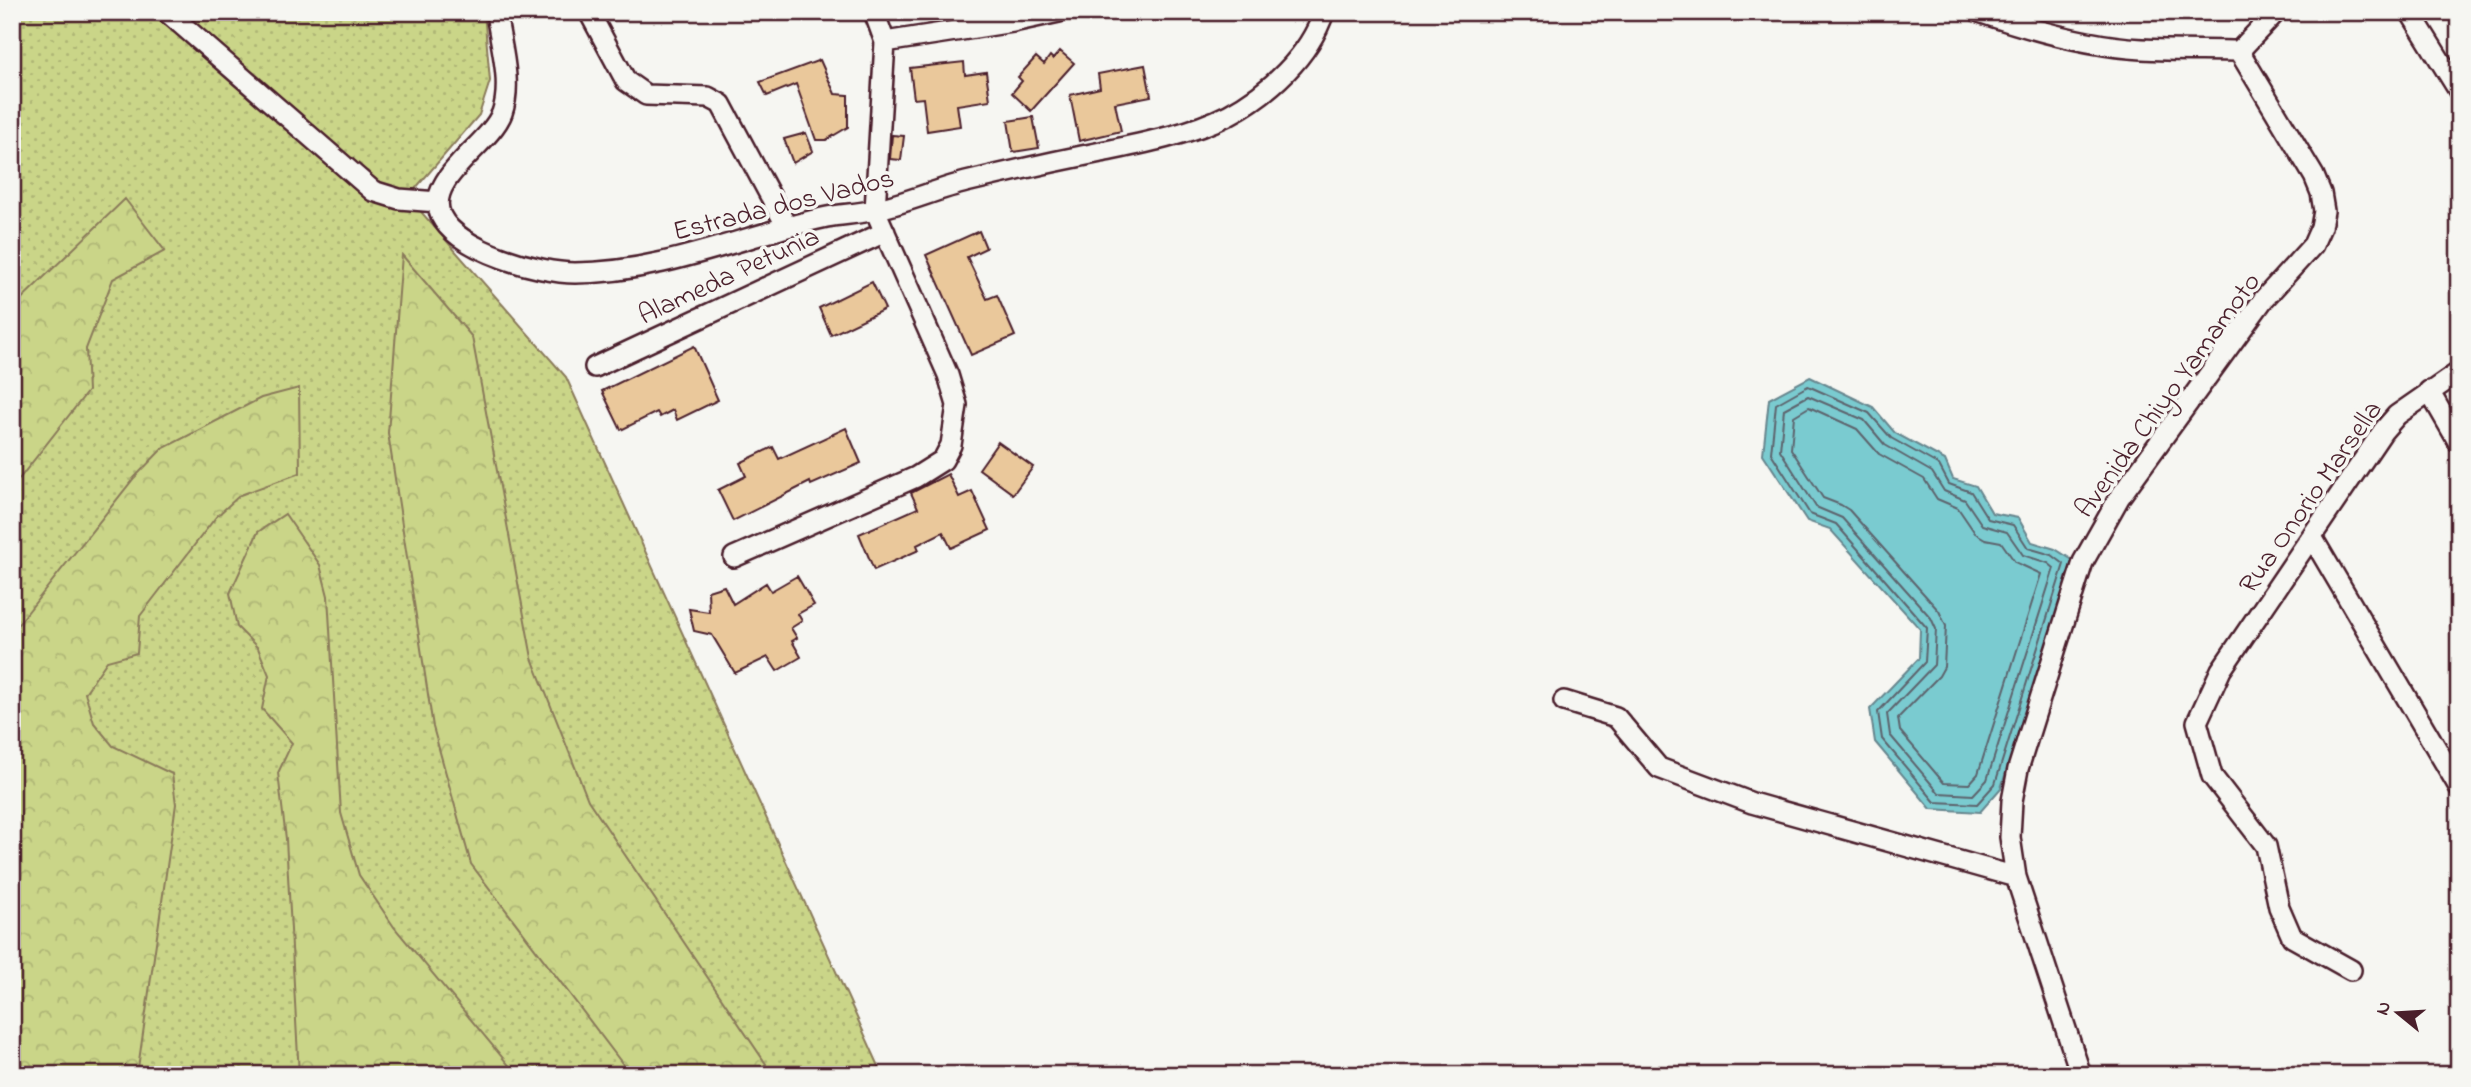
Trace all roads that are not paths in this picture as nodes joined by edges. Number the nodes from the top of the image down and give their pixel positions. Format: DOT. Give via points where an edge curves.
graph roads {
  1 [pos="167,12"];
  2 [pos="496,12"];
  3 [pos="589,12"];
  4 [pos="874,12"];
  5 [pos="1059,12"];
  6 [pos="1325,12"];
  7 [pos="1979,12"];
  8 [pos="2276,12"];
  9 [pos="2410,12"];
  10 [pos="885,42"];
  11 [pos="2239,51"];
  12 [pos="2459,91"];
  13 [pos="438,202"];
  14 [pos="875,210"];
  15 [pos="787,227"];
  16 [pos="885,232"];
  17 [pos="595,367"];
  18 [pos="2459,373"];
  19 [pos="2429,391"];
  20 [pos="2459,443"];
  21 [pos="2312,537"];
  22 [pos="733,557"];
  23 [pos="1564,701"];
  24 [pos="2459,787"];
  25 [pos="2016,877"];
  26 [pos="2351,971"];
  27 [pos="2081,1075"];
  1 -- 13 [label="street" via="373,191 399,199"];
  2 -- 13 [label="street" via="507,89 503,110 488,135 447,178"];
  3 -- 15 [label="street" via="626,81 646,95 708,97 721,104"];
  4 -- 10 [label="street"];
  5 -- 10 [label="street"];
  6 -- 14 [label="street, Estrada dos Vados" via="1303,53 1281,77 1229,114 1201,127 963,183"];
  7 -- 11 [label="street" via="2079,40 2140,49"];
  8 -- 11 [label="street"];
  9 -- 12 [label="street"];
  10 -- 14 [label="street"];
  11 -- 25 [label="street, Avenida Chiyo Yamamoto" via="2314,176 2324,211 2321,227 2313,245 2263,300 2119,498 2083,562 2018,769 2010,838"];
  13 -- 15 [label="street, Estrada dos Vados" via="451,228 483,249 505,260 574,274 666,262"];
  14 -- 15 [label="street, Estrada dos Vados"];
  14 -- 16 [label="street"];
  16 -- 17 [label="street, Alameda Petunia"];
  16 -- 22 [label="street" via="948,375 957,405 951,445 943,460 916,477"];
  18 -- 19 [label="street, Rua Onorio Marsella"];
  19 -- 20 [label="street"];
  19 -- 21 [label="street, Rua Onorio Marsella" via="2383,430"];
  21 -- 24 [label="street"];
  21 -- 26 [label="street, Rua Onorio Marsella" via="2221,670 2197,722 2212,776 2266,846 2279,906 2292,937"];
  23 -- 25 [label="street" via="1616,717 1659,768 1752,803"];
  25 -- 27 [label="street, Avenida Chiyo Yamamoto"];
}
